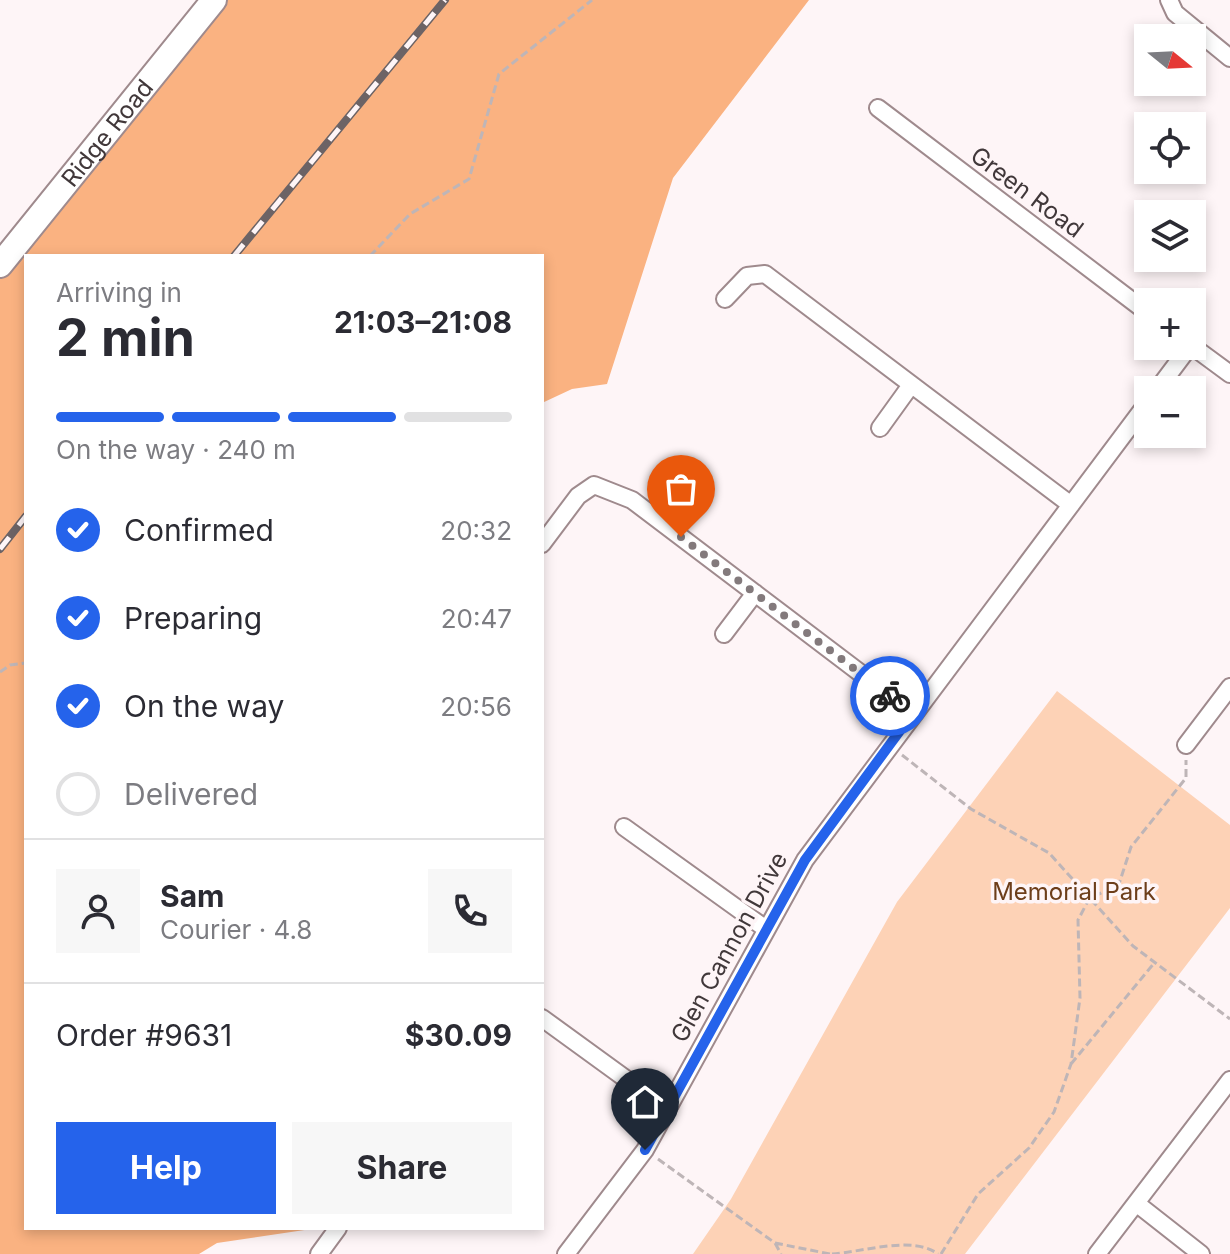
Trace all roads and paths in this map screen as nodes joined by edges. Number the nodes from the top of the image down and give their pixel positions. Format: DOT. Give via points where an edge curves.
graph roads {
  1 [pos="214,0"];
  2 [pos="592,0"];
  3 [pos="1169,0"];
  4 [pos="1230,58"];
  5 [pos="878,108"];
  6 [pos="372,254"];
  7 [pos="0,265"];
  8 [pos="725,299"];
  9 [pos="1134,302"];
  10 [pos="1206,357"];
  11 [pos="1180,360"];
  12 [pos="1230,374"];
  13 [pos="1168,376"];
  14 [pos="911,385"];
  15 [pos="1134,421"];
  16 [pos="880,428"];
  17 [pos="1071,505"];
  18 [pos="544,541"];
  19 [pos="755,593"];
  20 [pos="724,634"];
  21 [pos="24,663"];
  22 [pos="0,672"];
  23 [pos="1230,687"];
  24 [pos="913,713"];
  25 [pos="889,745"];
  26 [pos="1186,745"];
  27 [pos="624,827"];
  28 [pos="1089,899"];
  29 [pos="766,929"];
  30 [pos="1155,962"];
  31 [pos="544,1019"];
  32 [pos="1230,1019"];
  33 [pos="1071,1064"];
  34 [pos="1230,1080"];
  35 [pos="668,1106"];
  36 [pos="645,1150"];
  37 [pos="1136,1203"];
  38 [pos="337,1230"];
  39 [pos="775,1243"];
  40 [pos="319,1254"];
  41 [pos="566,1254"];
  42 [pos="781,1254"];
  43 [pos="831,1254"];
  44 [pos="940,1254"];
  45 [pos="1097,1254"];
  46 [pos="1201,1254"];
  1 -- 7 [label="main road, Ridge Road"];
  2 -- 6 [label="path" via="499,74 469,179 410,214"];
  3 -- 4 [label="street" via="1175,13"];
  5 -- 9 [label="street, Green Road"];
  8 -- 14 [label="street" via="747,276 765,274"];
  10 -- 12 [label="street"];
  11 -- 13 [label="street"];
  14 -- 16 [label="street"];
  14 -- 17 [label="street"];
  15 -- 17 [label="street, Glen Cannon Drive"];
  17 -- 24 [label="street, Glen Cannon Drive"];
  18 -- 19 [label="street" via="578,496 594,485 632,500"];
  19 -- 20 [label="street"];
  19 -- 24 [label="street"];
  21 -- 22 [label="path"];
  23 -- 26 [label="street"];
  24 -- 25 [label="street, Glen Cannon Drive"];
  25 -- 28 [label="path" via="971,809 1049,853"];
  25 -- 29 [label="street, Glen Cannon Drive" via="805,860"];
  26 -- 28 [label="path" via="1186,778 1131,847 1119,884"];
  27 -- 29 [label="street"];
  28 -- 30 [label="path"];
  28 -- 33 [label="path" via="1078,920 1080,998"];
  29 -- 35 [label="street, Glen Cannon Drive"];
  30 -- 32 [label="path"];
  30 -- 33 [label="path"];
  31 -- 35 [label="street"];
  33 -- 44 [label="path" via="1054,1112 1029,1148 978,1194"];
  34 -- 37 [label="street"];
  35 -- 36 [label="street, Glen Cannon Drive"];
  36 -- 39 [label="path"];
  36 -- 41 [label="street, Glen Cannon Drive"];
  37 -- 45 [label="street"];
  37 -- 46 [label="street"];
  38 -- 40 [label="street"];
  39 -- 42 [label="path"];
  39 -- 43 [label="path"];
  43 -- 44 [label="path" via="897,1244 929,1247"];
}
